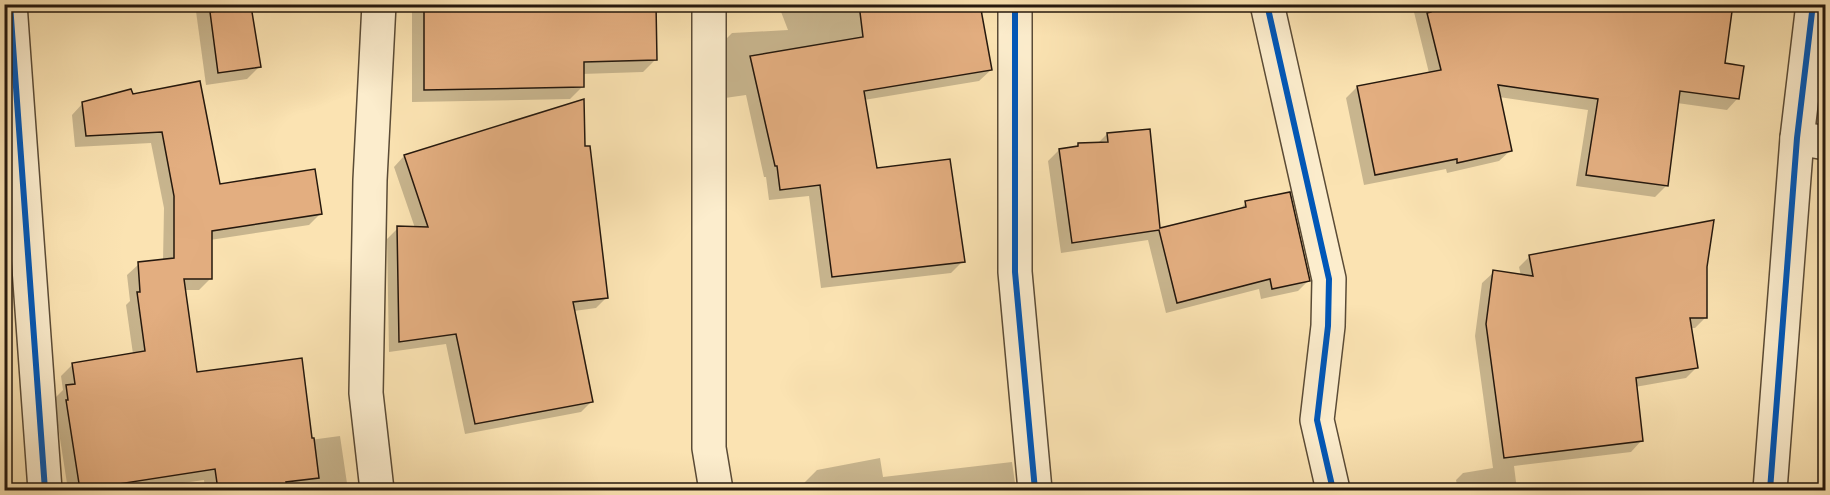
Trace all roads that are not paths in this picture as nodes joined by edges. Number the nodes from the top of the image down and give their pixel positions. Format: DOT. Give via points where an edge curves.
graph roads {
  1 [pos="10,4"];
  2 [pos="379,4"];
  3 [pos="709,4"];
  4 [pos="1015,4"];
  5 [pos="1267,4"];
  6 [pos="1813,4"];
  7 [pos="1811,141"];
  8 [pos="45,490"];
  9 [pos="377,490"];
  10 [pos="716,490"];
  11 [pos="1035,490"];
  12 [pos="1333,490"];
  13 [pos="1770,490"];
  1 -- 8 [label="street"];
  2 -- 9 [label="street" via="370,180 366,393"];
  3 -- 10 [label="street" via="709,448"];
  4 -- 11 [label="street" via="1015,272"];
  5 -- 12 [label="street" via="1329,279 1317,420"];
  6 -- 7 [label="street"];
  7 -- 13 [label="street"];
}
